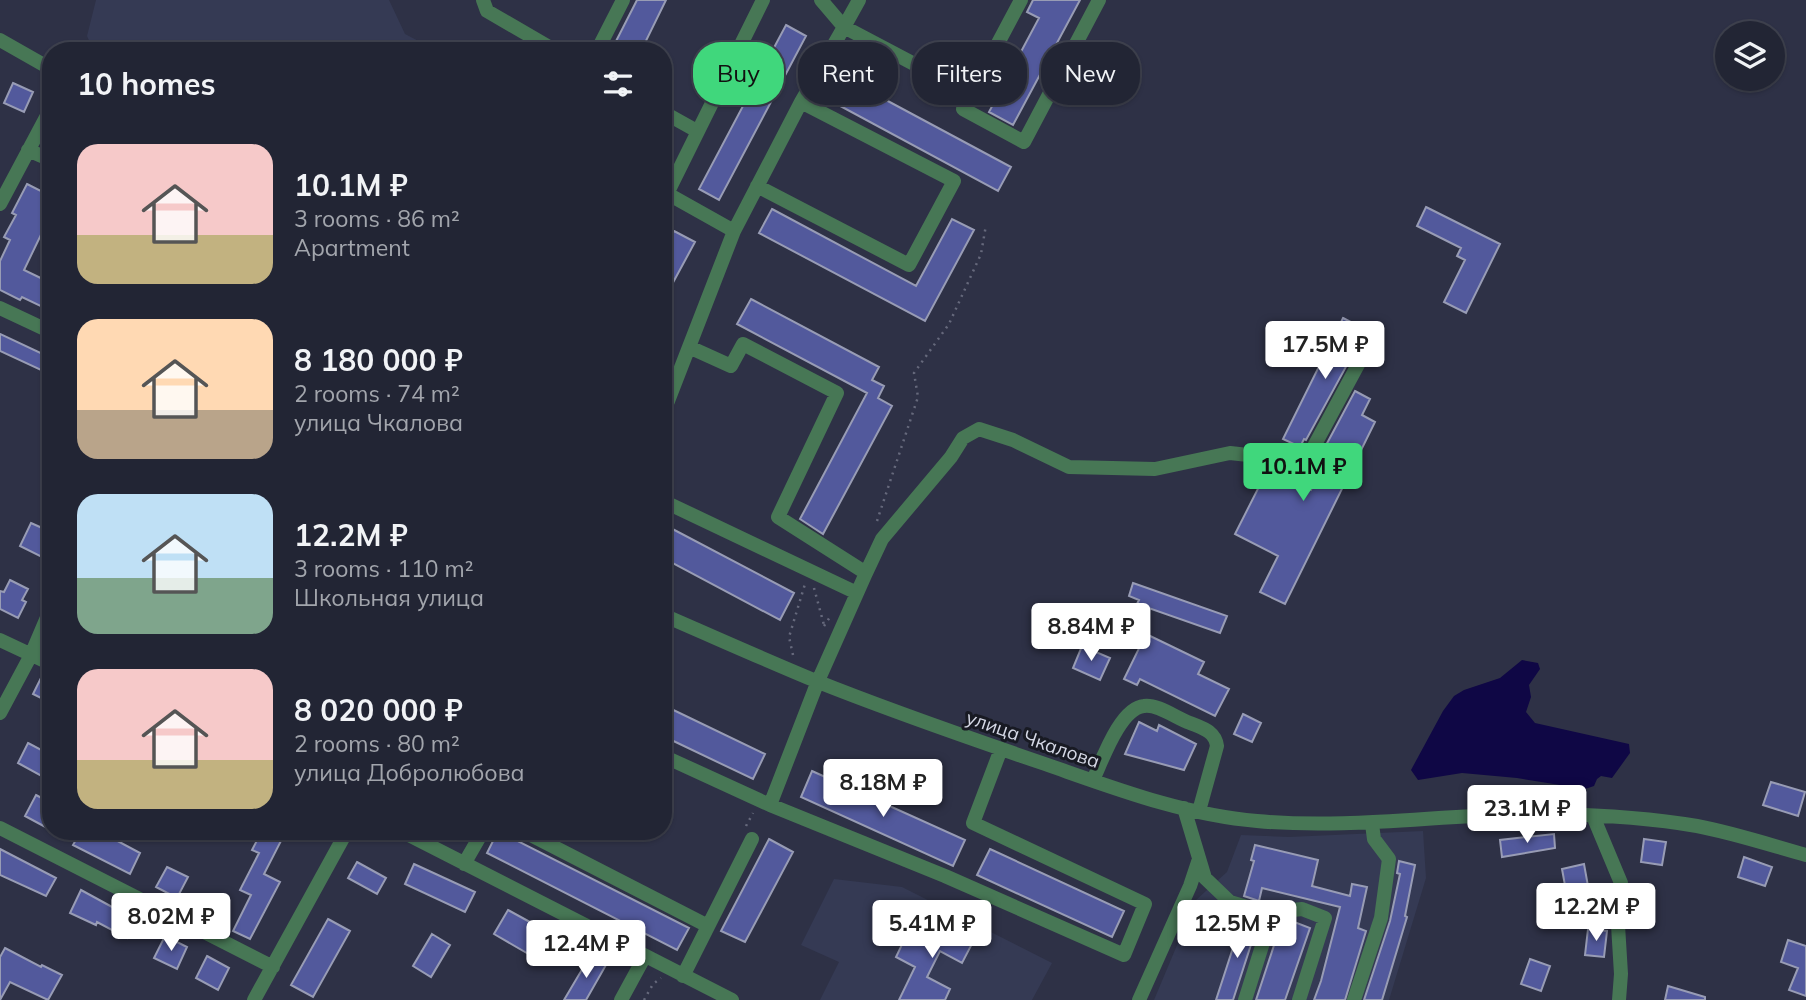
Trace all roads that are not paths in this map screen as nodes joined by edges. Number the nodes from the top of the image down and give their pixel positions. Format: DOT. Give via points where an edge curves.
graph roads {
  1 [pos="483,0"];
  2 [pos="622,0"];
  3 [pos="763,0"];
  4 [pos="821,0"];
  5 [pos="859,0"];
  6 [pos="1021,0"];
  7 [pos="1100,0"];
  8 [pos="844,27"];
  9 [pos="0,40"];
  10 [pos="540,42"];
  11 [pos="601,42"];
  12 [pos="835,42"];
  13 [pos="999,42"];
  14 [pos="912,63"];
  15 [pos="42,64"];
  16 [pos="799,105"];
  17 [pos="807,105"];
  18 [pos="965,105"];
  19 [pos="672,117"];
  20 [pos="42,124"];
  21 [pos="697,131"];
  22 [pos="28,150"];
  23 [pos="42,156"];
  24 [pos="672,183"];
  25 [pos="757,186"];
  26 [pos="672,201"];
  27 [pos="0,204"];
  28 [pos="734,231"];
  29 [pos="0,308"];
  30 [pos="42,327"];
  31 [pos="689,347"];
  32 [pos="1360,362"];
  33 [pos="672,391"];
  34 [pos="672,505"];
  35 [pos="866,573"];
  36 [pos="852,591"];
  37 [pos="672,619"];
  38 [pos="42,629"];
  39 [pos="0,640"];
  40 [pos="31,655"];
  41 [pos="42,660"];
  42 [pos="818,681"];
  43 [pos="0,713"];
  44 [pos="1001,748"];
  45 [pos="672,760"];
  46 [pos="1093,780"];
  47 [pos="770,805"];
  48 [pos="1184,808"];
  49 [pos="1199,811"];
  50 [pos="1593,816"];
  51 [pos="1372,824"];
  52 [pos="0,828"];
  53 [pos="752,839"];
  54 [pos="342,840"];
  55 [pos="422,840"];
  56 [pos="478,840"];
  57 [pos="541,840"];
  58 [pos="1806,856"];
  59 [pos="1199,859"];
  60 [pos="464,864"];
  61 [pos="1267,913"];
  62 [pos="708,926"];
  63 [pos="645,956"];
  64 [pos="272,967"];
  65 [pos="683,975"];
  66 [pos="707,994"];
  67 [pos="254,1000"];
  68 [pos="621,1000"];
  69 [pos="732,1000"];
  70 [pos="1139,1000"];
  71 [pos="1245,1000"];
  72 [pos="1299,1000"];
  73 [pos="1354,1000"];
  74 [pos="1619,1000"];
  1 -- 10 [label="street" via="487,12"];
  2 -- 11 [label="street"];
  3 -- 21 [label="street"];
  4 -- 8 [label="street"];
  5 -- 8 [label="street"];
  6 -- 13 [label="street"];
  7 -- 18 [label="street" via="1024,142 963,109"];
  8 -- 12 [label="street"];
  8 -- 14 [label="street"];
  9 -- 15 [label="street"];
  16 -- 25 [label="street"];
  17 -- 25 [label="street" via="954,181 909,265"];
  19 -- 21 [label="street"];
  20 -- 22 [label="street"];
  21 -- 24 [label="street"];
  22 -- 23 [label="street"];
  22 -- 27 [label="street"];
  25 -- 28 [label="street"];
  26 -- 28 [label="street"];
  28 -- 31 [label="street"];
  29 -- 30 [label="street"];
  31 -- 33 [label="street"];
  31 -- 35 [label="street" via="731,366 743,344 837,393 778,517"];
  32 -- 35 [label="street" via="1306,461 1295,466 1230,453 1155,469 1069,467 978,429 963,438 882,539"];
  34 -- 36 [label="street"];
  35 -- 36 [label="street"];
  36 -- 42 [label="street"];
  37 -- 42 [label="street, улица Чкалова"];
  38 -- 40 [label="street"];
  39 -- 40 [label="street"];
  40 -- 41 [label="street"];
  40 -- 43 [label="street"];
  42 -- 44 [label="street, улица Чкалова"];
  42 -- 47 [label="street"];
  44 -- 46 [label="street, улица Чкалова"];
  44 -- 47 [label="street" via="973,823 1145,904 1124,956"];
  45 -- 47 [label="street"];
  46 -- 48 [label="street, улица Чкалова"];
  46 -- 49 [label="street" via="1122,720 1143,706 1154,707 1204,729 1216,740"];
  48 -- 49 [label="street, улица Чкалова"];
  48 -- 59 [label="street"];
  49 -- 51 [label="street, улица Чкалова" via="1255,821"];
  50 -- 51 [label="street, улица Чкалова" via="1435,818"];
  50 -- 58 [label="street, улица Чкалова" via="1698,827"];
  50 -- 74 [label="street" via="1621,883"];
  51 -- 73 [label="street" via="1374,839 1390,859 1381,918"];
  52 -- 64 [label="street"];
  53 -- 62 [label="street"];
  54 -- 64 [label="street"];
  55 -- 60 [label="street"];
  56 -- 60 [label="street"];
  57 -- 62 [label="street"];
  59 -- 61 [label="street" via="1205,878 1230,902"];
  59 -- 70 [label="street"];
  60 -- 63 [label="street"];
  61 -- 71 [label="street" via="1268,927"];
  61 -- 72 [label="street" via="1302,909 1325,918"];
  62 -- 65 [label="street"];
  63 -- 65 [label="street"];
  63 -- 68 [label="street"];
  64 -- 67 [label="street"];
  65 -- 66 [label="street"];
  66 -- 69 [label="street"];
}
